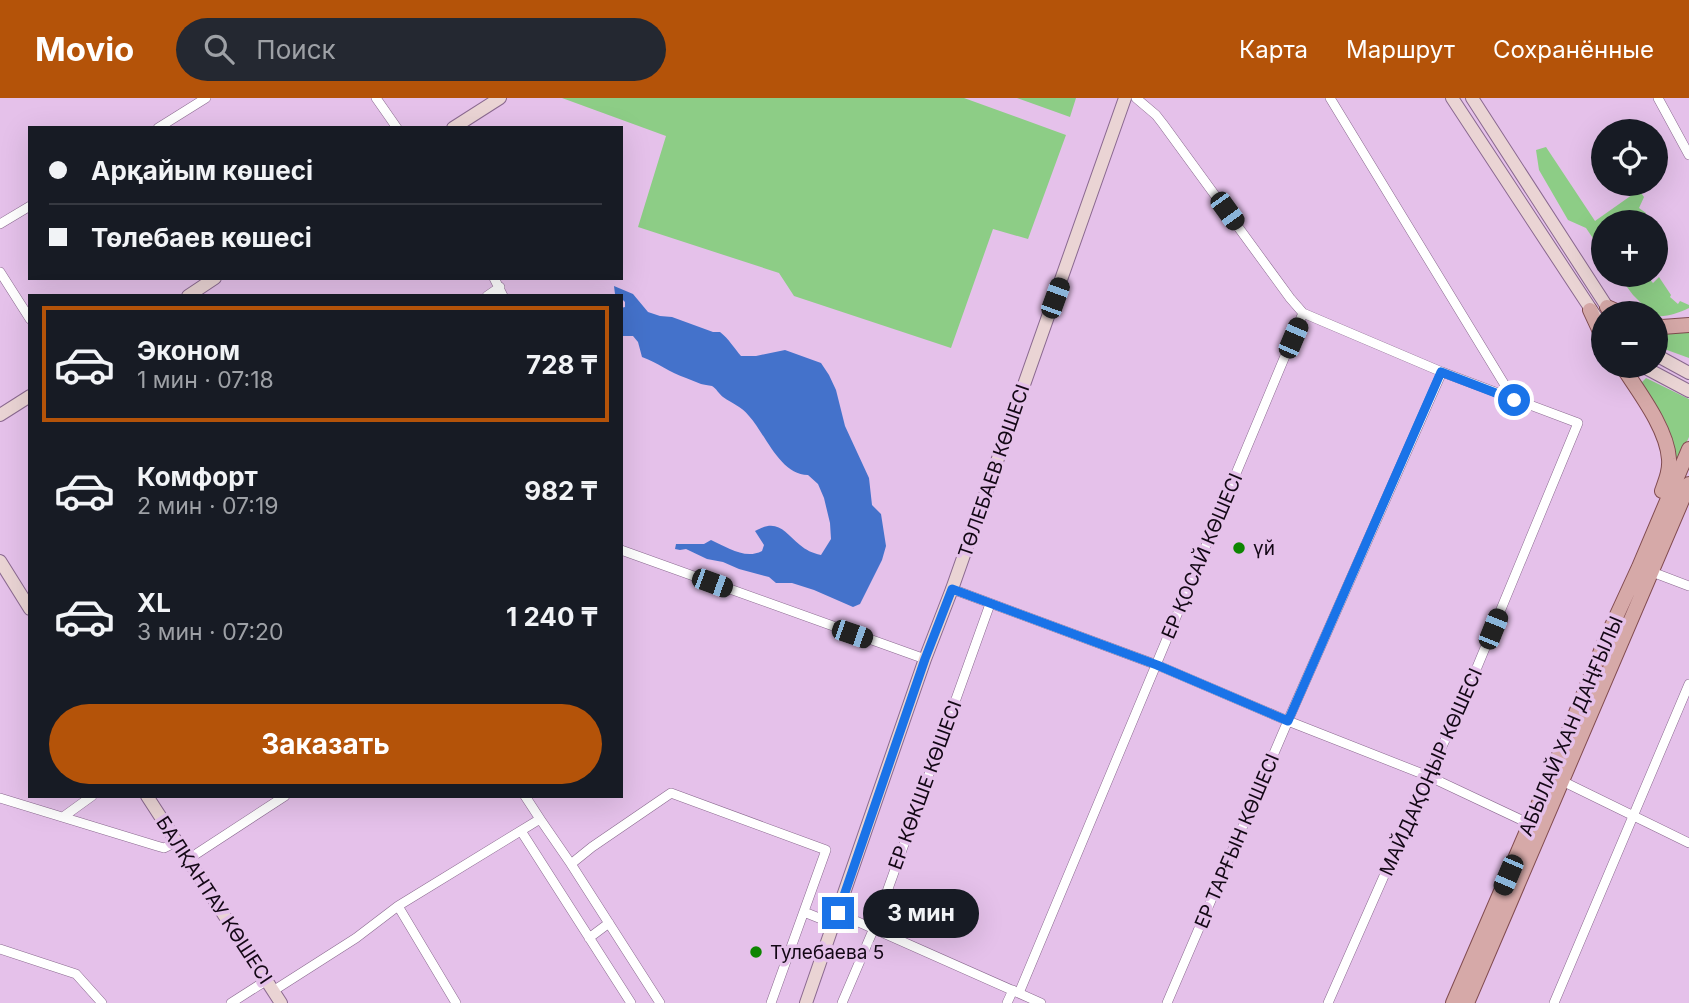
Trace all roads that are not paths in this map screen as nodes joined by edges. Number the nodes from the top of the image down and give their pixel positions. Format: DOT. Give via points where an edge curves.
graph roads {
  1 [pos="206,98"];
  2 [pos="376,98"];
  3 [pos="500,98"];
  4 [pos="1125,98"];
  5 [pos="1136,98"];
  6 [pos="1330,98"];
  7 [pos="1452,98"];
  8 [pos="1472,98"];
  9 [pos="1658,98"];
  10 [pos="161,126"];
  11 [pos="396,126"];
  12 [pos="456,126"];
  13 [pos="1689,155"];
  14 [pos="28,207"];
  15 [pos="0,224"];
  16 [pos="0,272"];
  17 [pos="212,280"];
  18 [pos="191,294"];
  19 [pos="1606,301"];
  20 [pos="1590,310"];
  21 [pos="1303,313"];
  22 [pos="28,316"];
  23 [pos="1689,325"];
  24 [pos="1668,327"];
  25 [pos="1668,362"];
  26 [pos="1441,372"];
  27 [pos="1689,373"];
  28 [pos="1629,378"];
  29 [pos="1665,378"];
  30 [pos="1689,391"];
  31 [pos="28,397"];
  32 [pos="1514,400"];
  33 [pos="0,415"];
  34 [pos="1689,449"];
  35 [pos="1689,484"];
  36 [pos="623,551"];
  37 [pos="0,561"];
  38 [pos="1646,569"];
  39 [pos="1689,586"];
  40 [pos="952,589"];
  41 [pos="990,604"];
  42 [pos="28,606"];
  43 [pos="925,659"];
  44 [pos="1157,665"];
  45 [pos="1689,684"];
  46 [pos="1288,721"];
  47 [pos="1428,776"];
  48 [pos="1557,779"];
  49 [pos="0,798"];
  50 [pos="89,798"];
  51 [pos="149,798"];
  52 [pos="282,798"];
  53 [pos="526,798"];
  54 [pos="1633,816"];
  55 [pos="63,817"];
  56 [pos="540,819"];
  57 [pos="1530,824"];
  58 [pos="522,831"];
  59 [pos="176,842"];
  60 [pos="1689,843"];
  61 [pos="187,860"];
  62 [pos="571,864"];
  63 [pos="398,906"];
  64 [pos="804,912"];
  65 [pos="836,918"];
  66 [pos="609,923"];
  67 [pos="874,928"];
  68 [pos="589,938"];
  69 [pos="0,949"];
  70 [pos="270,985"];
  71 [pos="1016,992"];
  72 [pos="102,1003"];
  73 [pos="231,1003"];
  74 [pos="281,1003"];
  75 [pos="456,1003"];
  76 [pos="631,1003"];
  77 [pos="660,1003"];
  78 [pos="771,1003"];
  79 [pos="806,1003"];
  80 [pos="842,1003"];
  81 [pos="1007,1003"];
  82 [pos="1041,1003"];
  83 [pos="1167,1003"];
  84 [pos="1328,1003"];
  85 [pos="1452,1003"];
  86 [pos="1467,1003"];
  87 [pos="1554,1003"];
  1 -- 10 [label="street"];
  2 -- 11 [label="street"];
  3 -- 12 [label="street"];
  4 -- 40 [label="street, ТӨЛЕБАЕВ КӨШЕСІ"];
  5 -- 21 [label="street" via="1156,115"];
  6 -- 32 [label="street"];
  7 -- 20 [label="street"];
  8 -- 19 [label="street"];
  9 -- 13 [label="street"];
  14 -- 15 [label="street"];
  16 -- 22 [label="street"];
  17 -- 18 [label="street"];
  21 -- 26 [label="street"];
  21 -- 44 [label="street, ЕР ҚОСАЙ КӨШЕСІ"];
  23 -- 24 [label="main road"];
  25 -- 27 [label="street"];
  26 -- 32 [label="street"];
  26 -- 46 [label="street, ЕР ТАРҒЫН КӨШЕСІ"];
  28 -- 38 [label="main road" via="1660,428 1669,459 1668,475 1649,523"];
  29 -- 30 [label="street"];
  31 -- 33 [label="street"];
  32 -- 47 [label="street, МАЙДАҚОҢЫР КӨШЕСІ" via="1578,423"];
  34 -- 38 [label="main road, АБЫЛАЙ ХАН ДАҢҒЫЛЫ"];
  35 -- 38 [label="main road, АБЫЛАЙ ХАН ДАҢҒЫЛЫ"];
  36 -- 43 [label="street"];
  37 -- 42 [label="street"];
  38 -- 39 [label="street"];
  38 -- 48 [label="main road, АБЫЛАЙ ХАН ДАҢҒЫЛЫ" via="1605,641"];
  40 -- 41 [label="street"];
  40 -- 43 [label="street, ТӨЛЕБАЕВ КӨШЕСІ"];
  41 -- 44 [label="street"];
  41 -- 67 [label="street, ЕР КӨКШЕ КӨШЕСІ"];
  43 -- 65 [label="street, ТӨЛЕБАЕВ КӨШЕСІ"];
  44 -- 46 [label="street"];
  44 -- 71 [label="street, ЕР ҚОСАЙ КӨШЕСІ"];
  45 -- 54 [label="street"];
  46 -- 47 [label="street"];
  46 -- 83 [label="street, ЕР ТАРҒЫН КӨШЕСІ"];
  47 -- 57 [label="street"];
  47 -- 84 [label="street, МАЙДАҚОҢЫР КӨШЕСІ"];
  48 -- 54 [label="street"];
  48 -- 57 [label="main road, АБЫЛАЙ ХАН ДАҢҒЫЛЫ"];
  48 -- 86 [label="main road, АБЫЛАЙ ХАН ДАҢҒЫЛЫ"];
  49 -- 55 [label="street"];
  50 -- 55 [label="street"];
  51 -- 59 [label="street, БАЛҚАНТАУ КӨШЕСІ"];
  52 -- 61 [label="street"];
  53 -- 56 [label="street"];
  54 -- 60 [label="street"];
  54 -- 87 [label="street"];
  55 -- 59 [label="street" via="164,848"];
  56 -- 58 [label="street"];
  56 -- 62 [label="street"];
  57 -- 85 [label="main road, АБЫЛАЙ ХАН ДАҢҒЫЛЫ"];
  58 -- 63 [label="street"];
  58 -- 68 [label="street"];
  59 -- 61 [label="street, БАЛҚАНТАУ КӨШЕСІ"];
  61 -- 70 [label="street, БАЛҚАНТАУ КӨШЕСІ"];
  62 -- 64 [label="street" via="671,793 826,850"];
  62 -- 66 [label="street"];
  63 -- 70 [label="street" via="356,938"];
  63 -- 75 [label="street"];
  64 -- 65 [label="street"];
  64 -- 78 [label="street"];
  65 -- 67 [label="street"];
  65 -- 79 [label="street, ТӨЛЕБАЕВ КӨШЕСІ"];
  66 -- 68 [label="street"];
  66 -- 77 [label="street"];
  67 -- 71 [label="street"];
  67 -- 80 [label="street, ЕР КӨКШЕ КӨШЕСІ"];
  68 -- 76 [label="street"];
  69 -- 72 [label="street" via="76,974"];
  70 -- 73 [label="street"];
  70 -- 74 [label="street, БАЛҚАНТАУ КӨШЕСІ"];
  71 -- 81 [label="street, ЕР ҚОСАЙ КӨШЕСІ"];
  71 -- 82 [label="street"];
}
